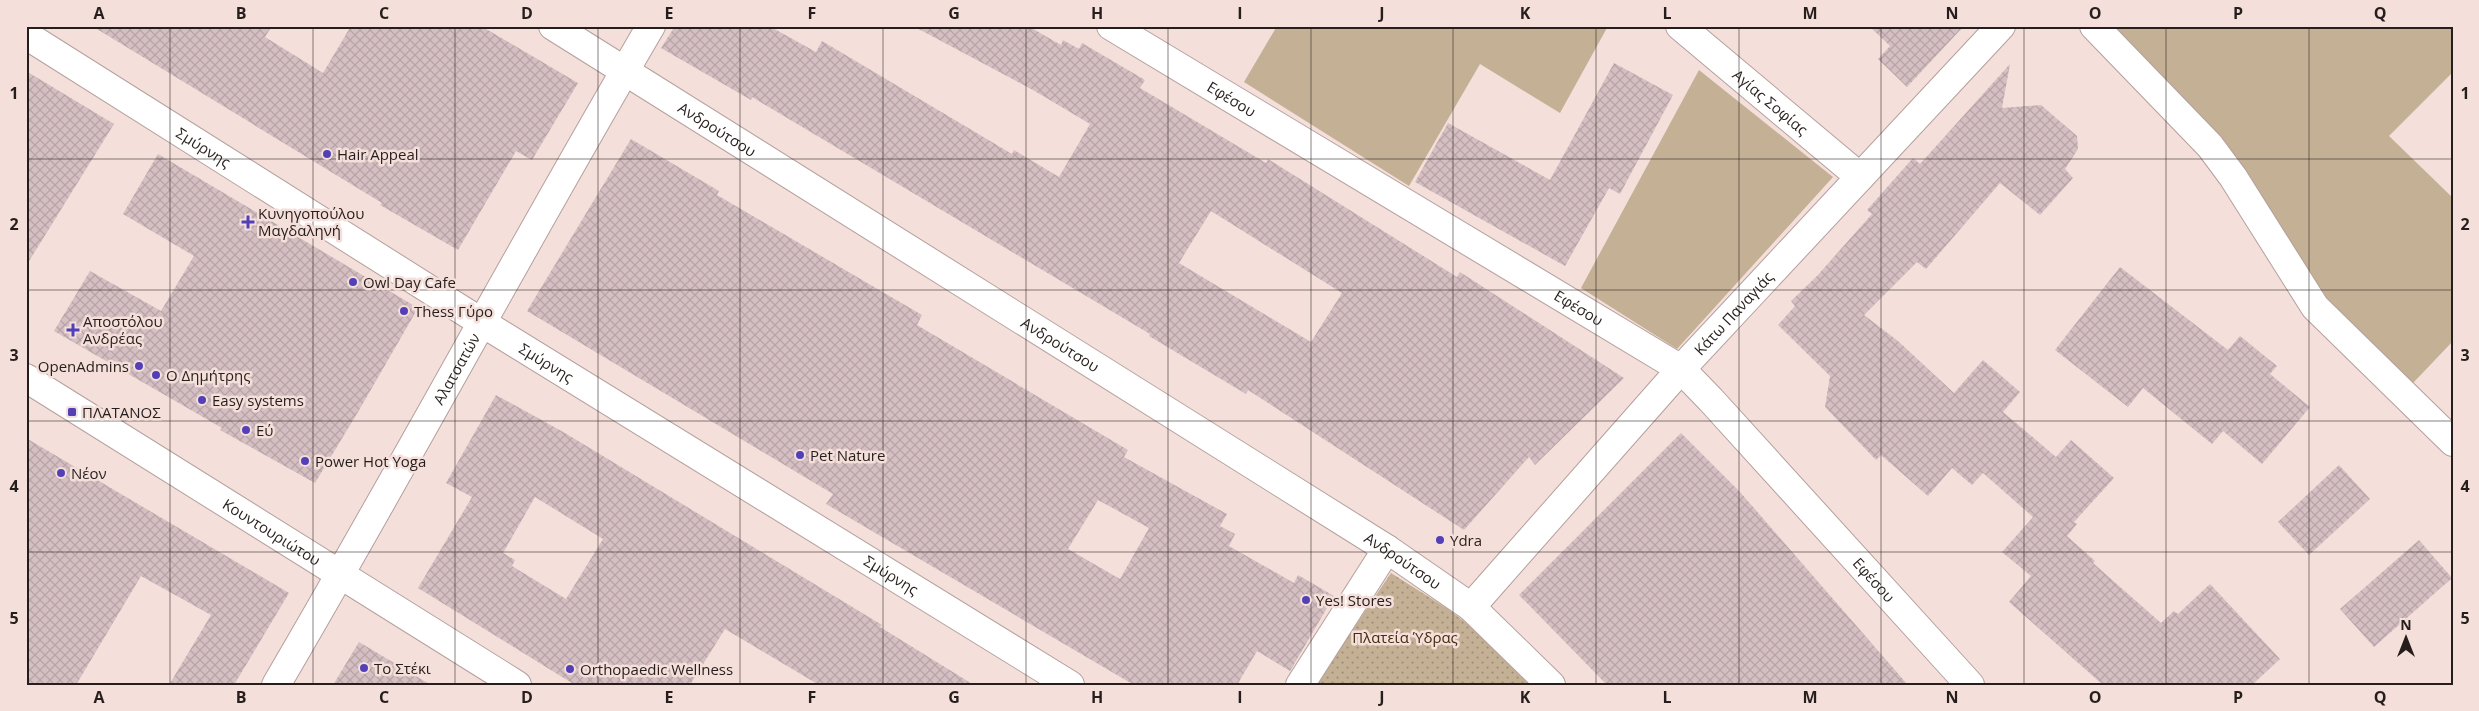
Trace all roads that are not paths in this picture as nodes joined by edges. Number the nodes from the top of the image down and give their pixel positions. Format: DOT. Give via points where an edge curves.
graph roads {
  1 [pos="553,26"];
  2 [pos="651,26"];
  3 [pos="1111,26"];
  4 [pos="1680,26"];
  5 [pos="2001,26"];
  6 [pos="2094,26"];
  7 [pos="26,35"];
  8 [pos="624,72"];
  9 [pos="1860,178"];
  10 [pos="481,322"];
  11 [pos="1681,369"];
  12 [pos="26,378"];
  13 [pos="2453,442"];
  14 [pos="1387,548"];
  15 [pos="340,576"];
  16 [pos="1471,607"];
  17 [pos="276,685"];
  18 [pos="517,685"];
  19 [pos="1070,685"];
  20 [pos="1300,685"];
  21 [pos="1551,685"];
  22 [pos="1970,685"];
  1 -- 8 [label="street, Ανδρούτσου"];
  2 -- 8 [label="street, Αλατσατών"];
  3 -- 11 [label="street, Εφέσου"];
  4 -- 9 [label="street, Αγίας Σοφίας"];
  5 -- 9 [label="street, Κάτω Παναγιάς"];
  6 -- 13 [label="street" via="2210,146 2315,307"];
  7 -- 10 [label="street, Σμύρνης"];
  8 -- 10 [label="street, Αλατσατών"];
  8 -- 14 [label="street, Ανδρούτσου"];
  9 -- 11 [label="street, Κάτω Παναγιάς"];
  10 -- 15 [label="street, Αλατσατών"];
  10 -- 19 [label="street, Σμύρνης"];
  11 -- 16 [label="street, Κάτω Παναγιάς"];
  11 -- 22 [label="street, Εφέσου"];
  12 -- 15 [label="street, Κουντουριώτου"];
  14 -- 16 [label="street, Ανδρούτσου"];
  14 -- 20 [label="street"];
  15 -- 17 [label="street, Αλατσατών"];
  15 -- 18 [label="street, Κουντουριώτου"];
  16 -- 21 [label="street, Ανδρούτσου"];
}
